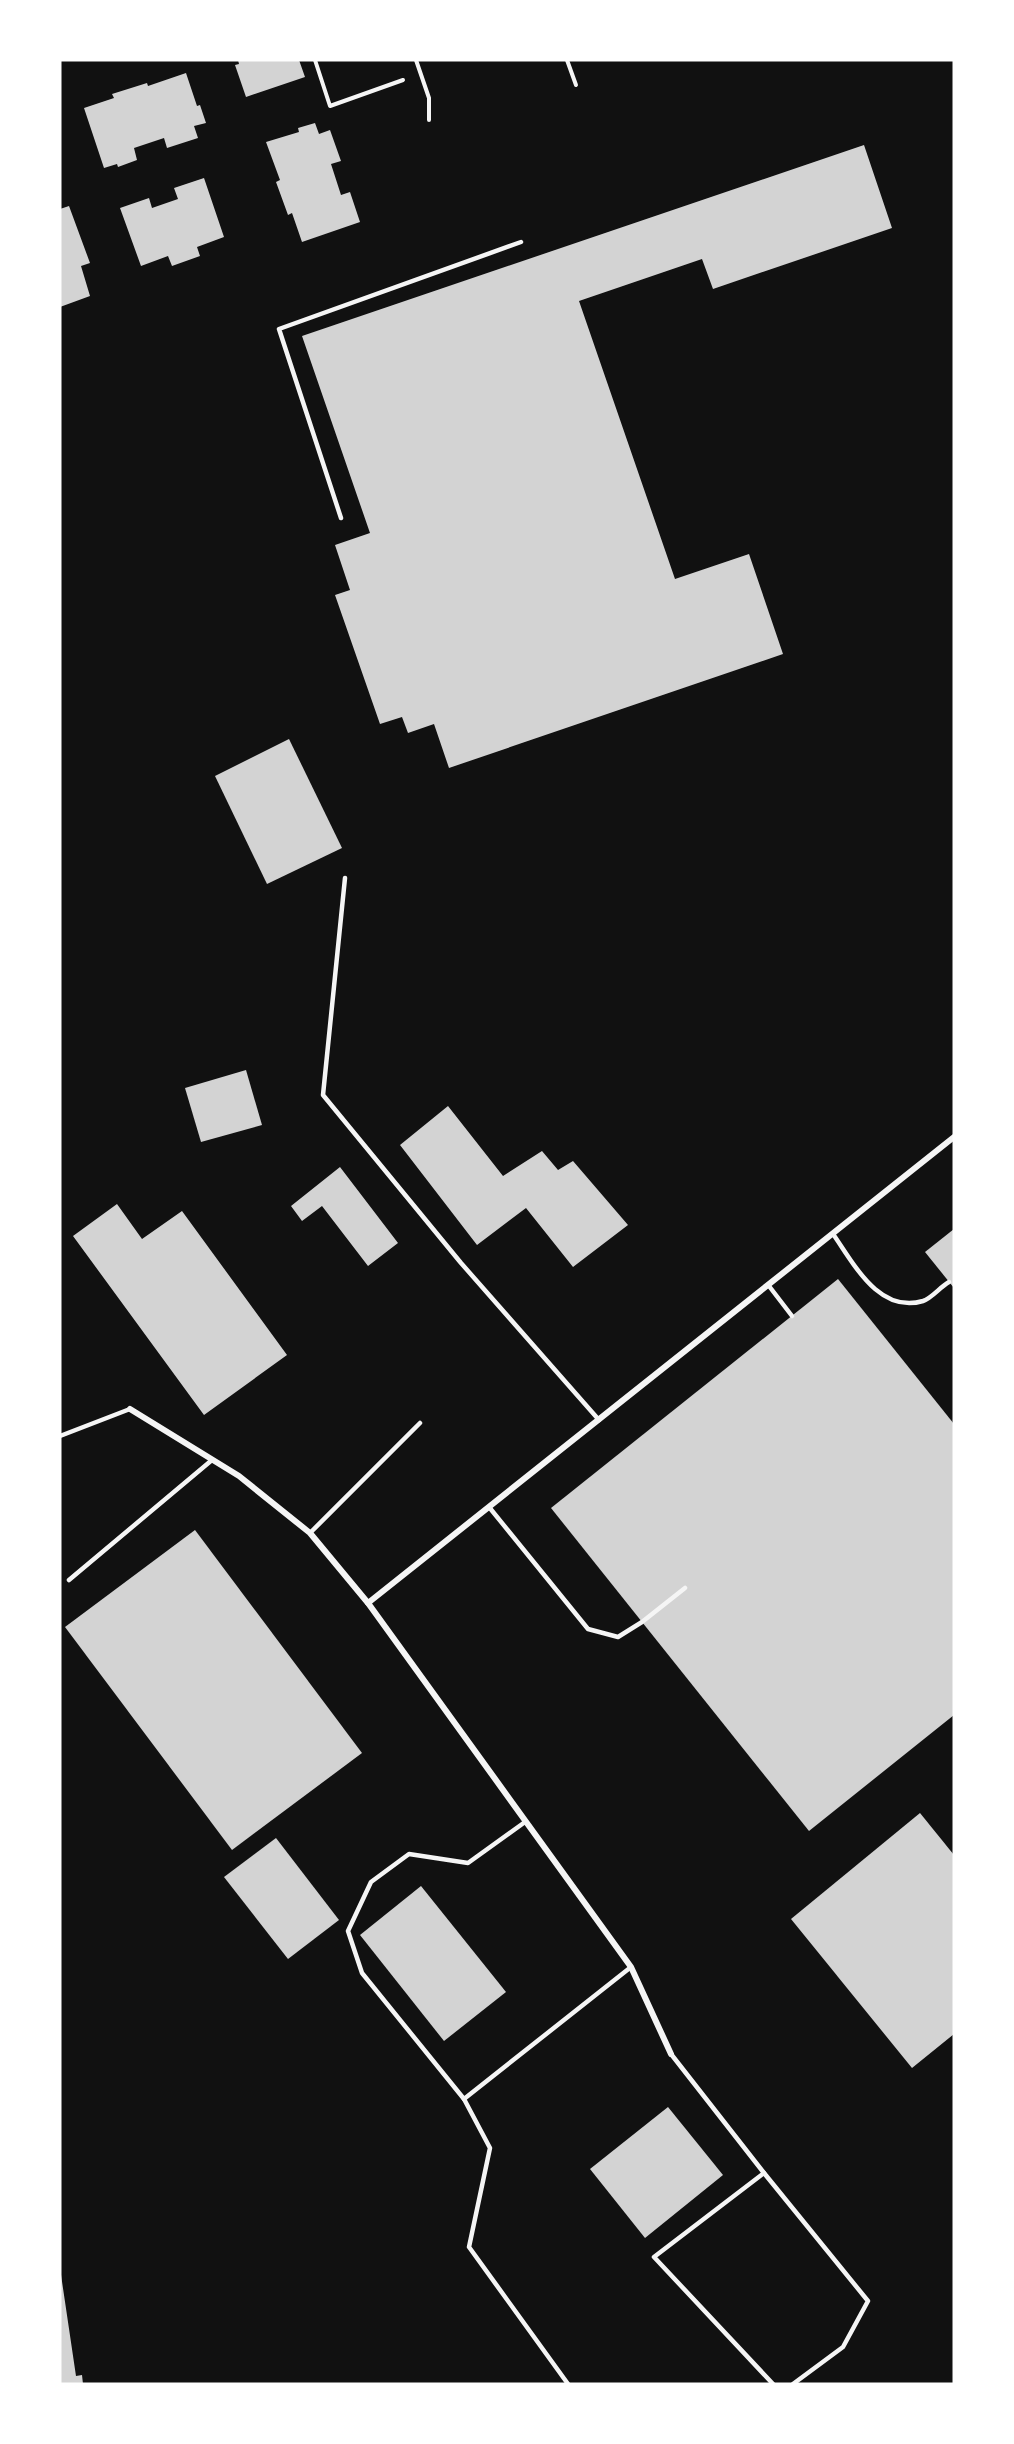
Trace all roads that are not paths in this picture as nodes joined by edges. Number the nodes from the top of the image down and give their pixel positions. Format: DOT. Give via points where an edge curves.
graph roads {
  1 [pos="521,242"];
  2 [pos="341,518"];
  3 [pos="345,878"];
  4 [pos="954,1137"];
  5 [pos="833,1234"];
  6 [pos="949,1282"];
  7 [pos="769,1286"];
  8 [pos="792,1316"];
  9 [pos="130,1409"];
  10 [pos="598,1420"];
  11 [pos="420,1423"];
  12 [pos="60,1436"];
  13 [pos="212,1460"];
  14 [pos="489,1507"];
  15 [pos="310,1533"];
  16 [pos="69,1580"];
  17 [pos="685,1588"];
  18 [pos="368,1603"];
  19 [pos="525,1821"];
  20 [pos="631,1967"];
  21 [pos="671,2054"];
  22 [pos="464,2099"];
  23 [pos="764,2173"];
  24 [pos="568,2384"];
  25 [pos="773,2384"];
  26 [pos="794,2384"];
  1 -- 2 [label="lane" via="279,329"];
  3 -- 10 [label="lane" via="323,1095 461,1263"];
  4 -- 5 [label="street"];
  5 -- 6 [label="lane" via="876,1291 900,1304 924,1300"];
  5 -- 7 [label="street"];
  7 -- 8 [label="lane"];
  7 -- 10 [label="street"];
  9 -- 12 [label="lane"];
  9 -- 13 [label="street"];
  10 -- 14 [label="street"];
  11 -- 15 [label="lane"];
  13 -- 15 [label="street"];
  13 -- 16 [label="lane"];
  14 -- 17 [label="lane" via="588,1629 618,1637"];
  14 -- 18 [label="street"];
  15 -- 18 [label="street"];
  18 -- 19 [label="street"];
  19 -- 20 [label="street"];
  19 -- 22 [label="lane" via="468,1863 409,1854 371,1882 348,1931 362,1973"];
  20 -- 21 [label="street"];
  20 -- 22 [label="lane"];
  21 -- 23 [label="lane"];
  22 -- 24 [label="lane" via="490,2148 469,2247"];
  23 -- 25 [label="lane" via="654,2257"];
  23 -- 26 [label="lane" via="868,2301 843,2348"];
}
